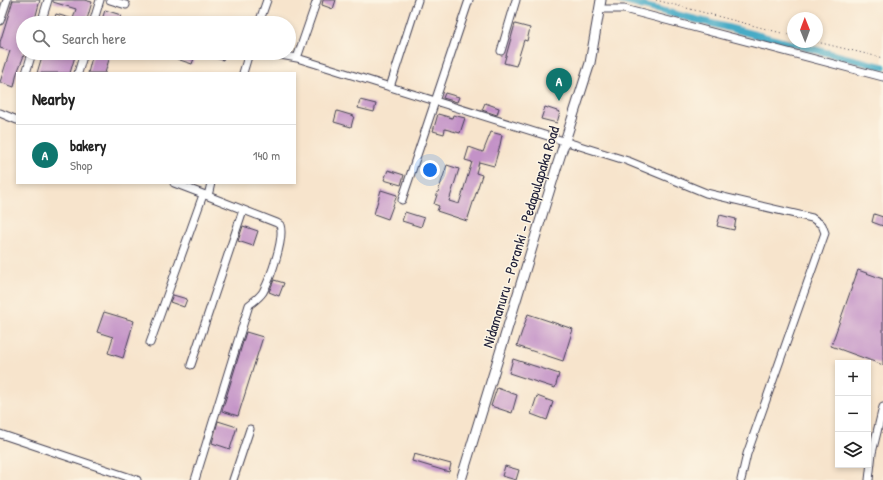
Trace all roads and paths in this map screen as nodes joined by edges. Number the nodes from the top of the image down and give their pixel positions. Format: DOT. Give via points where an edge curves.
graph roads {
  1 [pos="7,0"];
  2 [pos="48,0"];
  3 [pos="100,0"];
  4 [pos="110,0"];
  5 [pos="267,0"];
  6 [pos="317,0"];
  7 [pos="418,0"];
  8 [pos="469,0"];
  9 [pos="516,0"];
  10 [pos="656,0"];
  11 [pos="126,5"];
  12 [pos="600,5"];
  13 [pos="43,16"];
  14 [pos="95,16"];
  15 [pos="261,16"];
  16 [pos="0,22"];
  17 [pos="787,34"];
  18 [pos="823,43"];
  19 [pos="501,51"];
  20 [pos="297,58"];
  21 [pos="883,58"];
  22 [pos="30,60"];
  23 [pos="82,60"];
  24 [pos="247,60"];
  25 [pos="26,72"];
  26 [pos="78,72"];
  27 [pos="243,72"];
  28 [pos="883,77"];
  29 [pos="390,87"];
  30 [pos="436,101"];
  31 [pos="0,113"];
  32 [pos="16,120"];
  33 [pos="564,142"];
  34 [pos="176,184"];
  35 [pos="211,184"];
  36 [pos="205,196"];
  37 [pos="402,200"];
  38 [pos="242,210"];
  39 [pos="150,343"];
  40 [pos="191,366"];
  41 [pos="883,407"];
  42 [pos="250,429"];
  43 [pos="0,434"];
  44 [pos="137,480"];
  45 [pos="195,480"];
  46 [pos="233,480"];
  47 [pos="461,480"];
  48 [pos="741,480"];
  49 [pos="869,480"];
  1 -- 16 [label="street"];
  2 -- 13 [label="street"];
  3 -- 14 [label="street"];
  4 -- 11 [label="street"];
  5 -- 15 [label="street"];
  6 -- 20 [label="street"];
  7 -- 29 [label="street"];
  8 -- 30 [label="street"];
  9 -- 19 [label="street"];
  10 -- 17 [label="path"];
  12 -- 28 [label="street" via="624,9"];
  12 -- 33 [label="main road, Nidamanuru - Poranki - Pedapulapaka Road" via="590,63"];
  18 -- 21 [label="path"];
  20 -- 29 [label="street"];
  22 -- 25 [label="street"];
  23 -- 26 [label="street"];
  24 -- 27 [label="street"];
  29 -- 30 [label="street"];
  30 -- 33 [label="street"];
  30 -- 37 [label="street"];
  31 -- 32 [label="street"];
  33 -- 47 [label="main road, Nidamanuru - Poranki - Pedapulapaka Road"];
  33 -- 48 [label="street" via="628,161 706,193 812,218 825,229 772,388 747,454"];
  34 -- 36 [label="street"];
  35 -- 36 [label="street"];
  36 -- 38 [label="street"];
  36 -- 39 [label="street"];
  38 -- 40 [label="street"];
  38 -- 45 [label="street" via="280,225 281,240 263,292 249,305"];
  41 -- 49 [label="street" via="872,453"];
  42 -- 46 [label="street"];
  43 -- 44 [label="street"];
}
